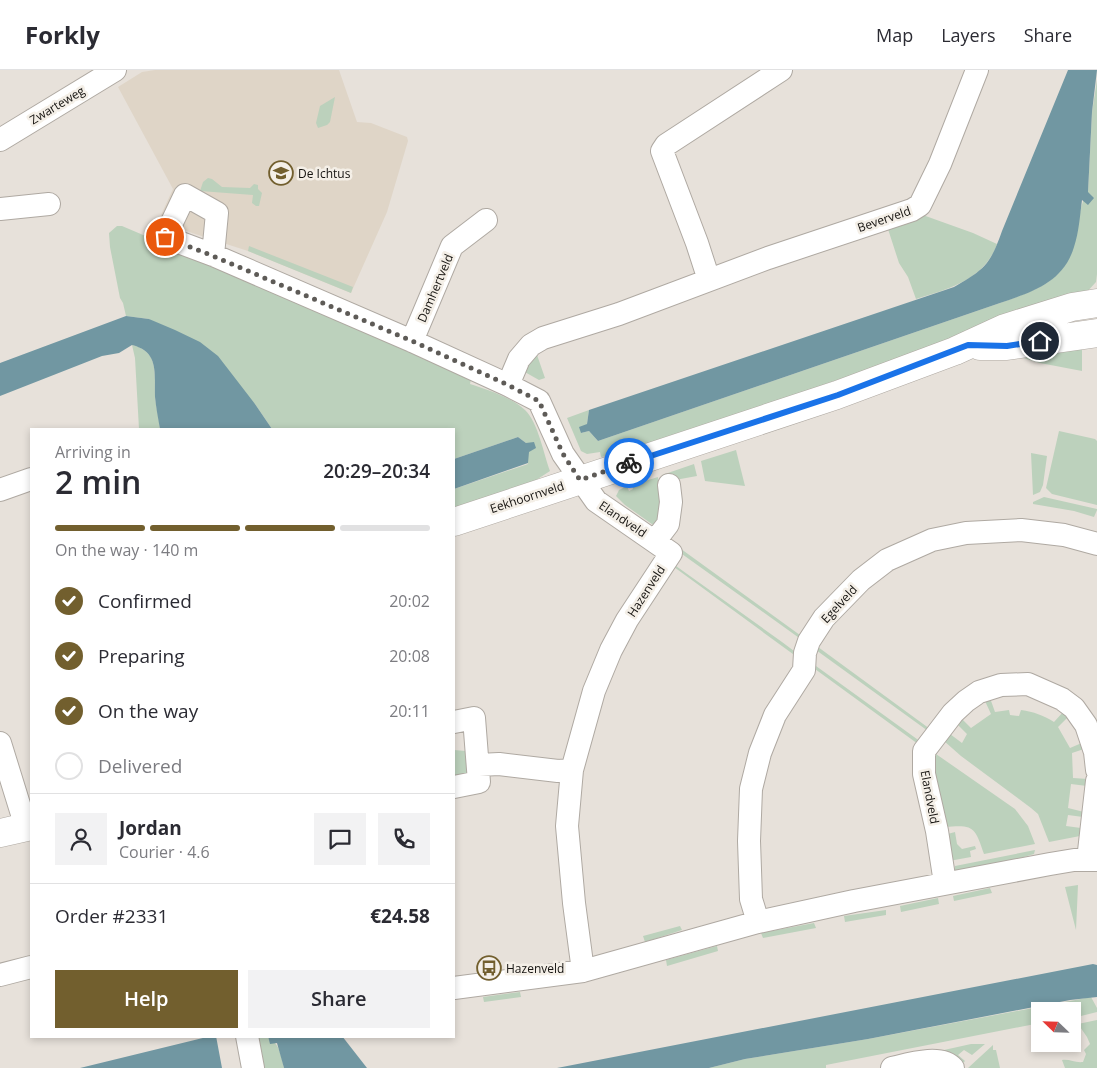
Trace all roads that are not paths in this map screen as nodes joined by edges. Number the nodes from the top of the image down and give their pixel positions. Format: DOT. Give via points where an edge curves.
graph roads {
  1 [pos="115,70"];
  2 [pos="781,70"];
  3 [pos="977,70"];
  4 [pos="0,140"];
  5 [pos="49,204"];
  6 [pos="0,209"];
  7 [pos="486,220"];
  8 [pos="213,256"];
  9 [pos="708,280"];
  10 [pos="1097,303"];
  11 [pos="1097,333"];
  12 [pos="412,341"];
  13 [pos="968,345"];
  14 [pos="508,385"];
  15 [pos="30,478"];
  16 [pos="580,480"];
  17 [pos="669,485"];
  18 [pos="0,490"];
  19 [pos="455,522"];
  20 [pos="1097,544"];
  21 [pos="663,547"];
  22 [pos="455,722"];
  23 [pos="0,743"];
  24 [pos="479,765"];
  25 [pos="572,770"];
  26 [pos="1097,770"];
  27 [pos="1097,781"];
  28 [pos="455,787"];
  29 [pos="19,829"];
  30 [pos="1092,860"];
  31 [pos="945,883"];
  32 [pos="758,922"];
  33 [pos="30,967"];
  34 [pos="584,971"];
  35 [pos="0,975"];
  36 [pos="455,988"];
  37 [pos="247,1038"];
  38 [pos="253,1068"];
  39 [pos="892,1068"];
  40 [pos="953,1068"];
  1 -- 4 [label="street, Zwarteweg"];
  2 -- 9 [label="street" via="666,145 662,151 698,243"];
  3 -- 9 [label="street, Beverveld" via="920,205"];
  5 -- 6 [label="street"];
  7 -- 12 [label="street, Damhertveld" via="452,246"];
  8 -- 12 [label="street"];
  9 -- 14 [label="street, Beverveld" via="544,338 531,345 519,359"];
  10 -- 13 [label="street, Eekhoornveld" via="1044,315"];
  11 -- 13 [label="street, Eekhoornveld" via="1007,346"];
  12 -- 14 [label="street"];
  13 -- 16 [label="street, Eekhoornveld" via="838,395"];
  14 -- 16 [label="street" via="539,401 563,454"];
  15 -- 18 [label="street"];
  16 -- 19 [label="street, Eekhoornveld"];
  16 -- 21 [label="street, Elandveld" via="596,501"];
  17 -- 21 [label="street, Hazenveld" via="671,502"];
  20 -- 32 [label="street, Egelveld" via="1064,535 1021,530 966,533 932,540 887,560 861,580 824,618 809,641 804,670 775,715 760,753 751,789 751,899"];
  21 -- 25 [label="street, Hazenveld" via="594,691"];
  22 -- 24 [label="street" via="474,718"];
  23 -- 29 [label="street"];
  24 -- 25 [label="street"];
  24 -- 28 [label="street" via="479,782"];
  25 -- 34 [label="street, Hazenveld" via="567,826"];
  26 -- 31 [label="street, Elandveld" via="1086,726 1074,708 1062,699 1028,684 1001,685 979,692 966,701 924,751 924,774"];
  27 -- 30 [label="street"];
  30 -- 31 [label="street"];
  31 -- 32 [label="street"];
  32 -- 34 [label="street"];
  33 -- 35 [label="street"];
  34 -- 36 [label="street"];
  37 -- 38 [label="street"];
  39 -- 40 [label="street" via="936,1060 944,1061"];
}
